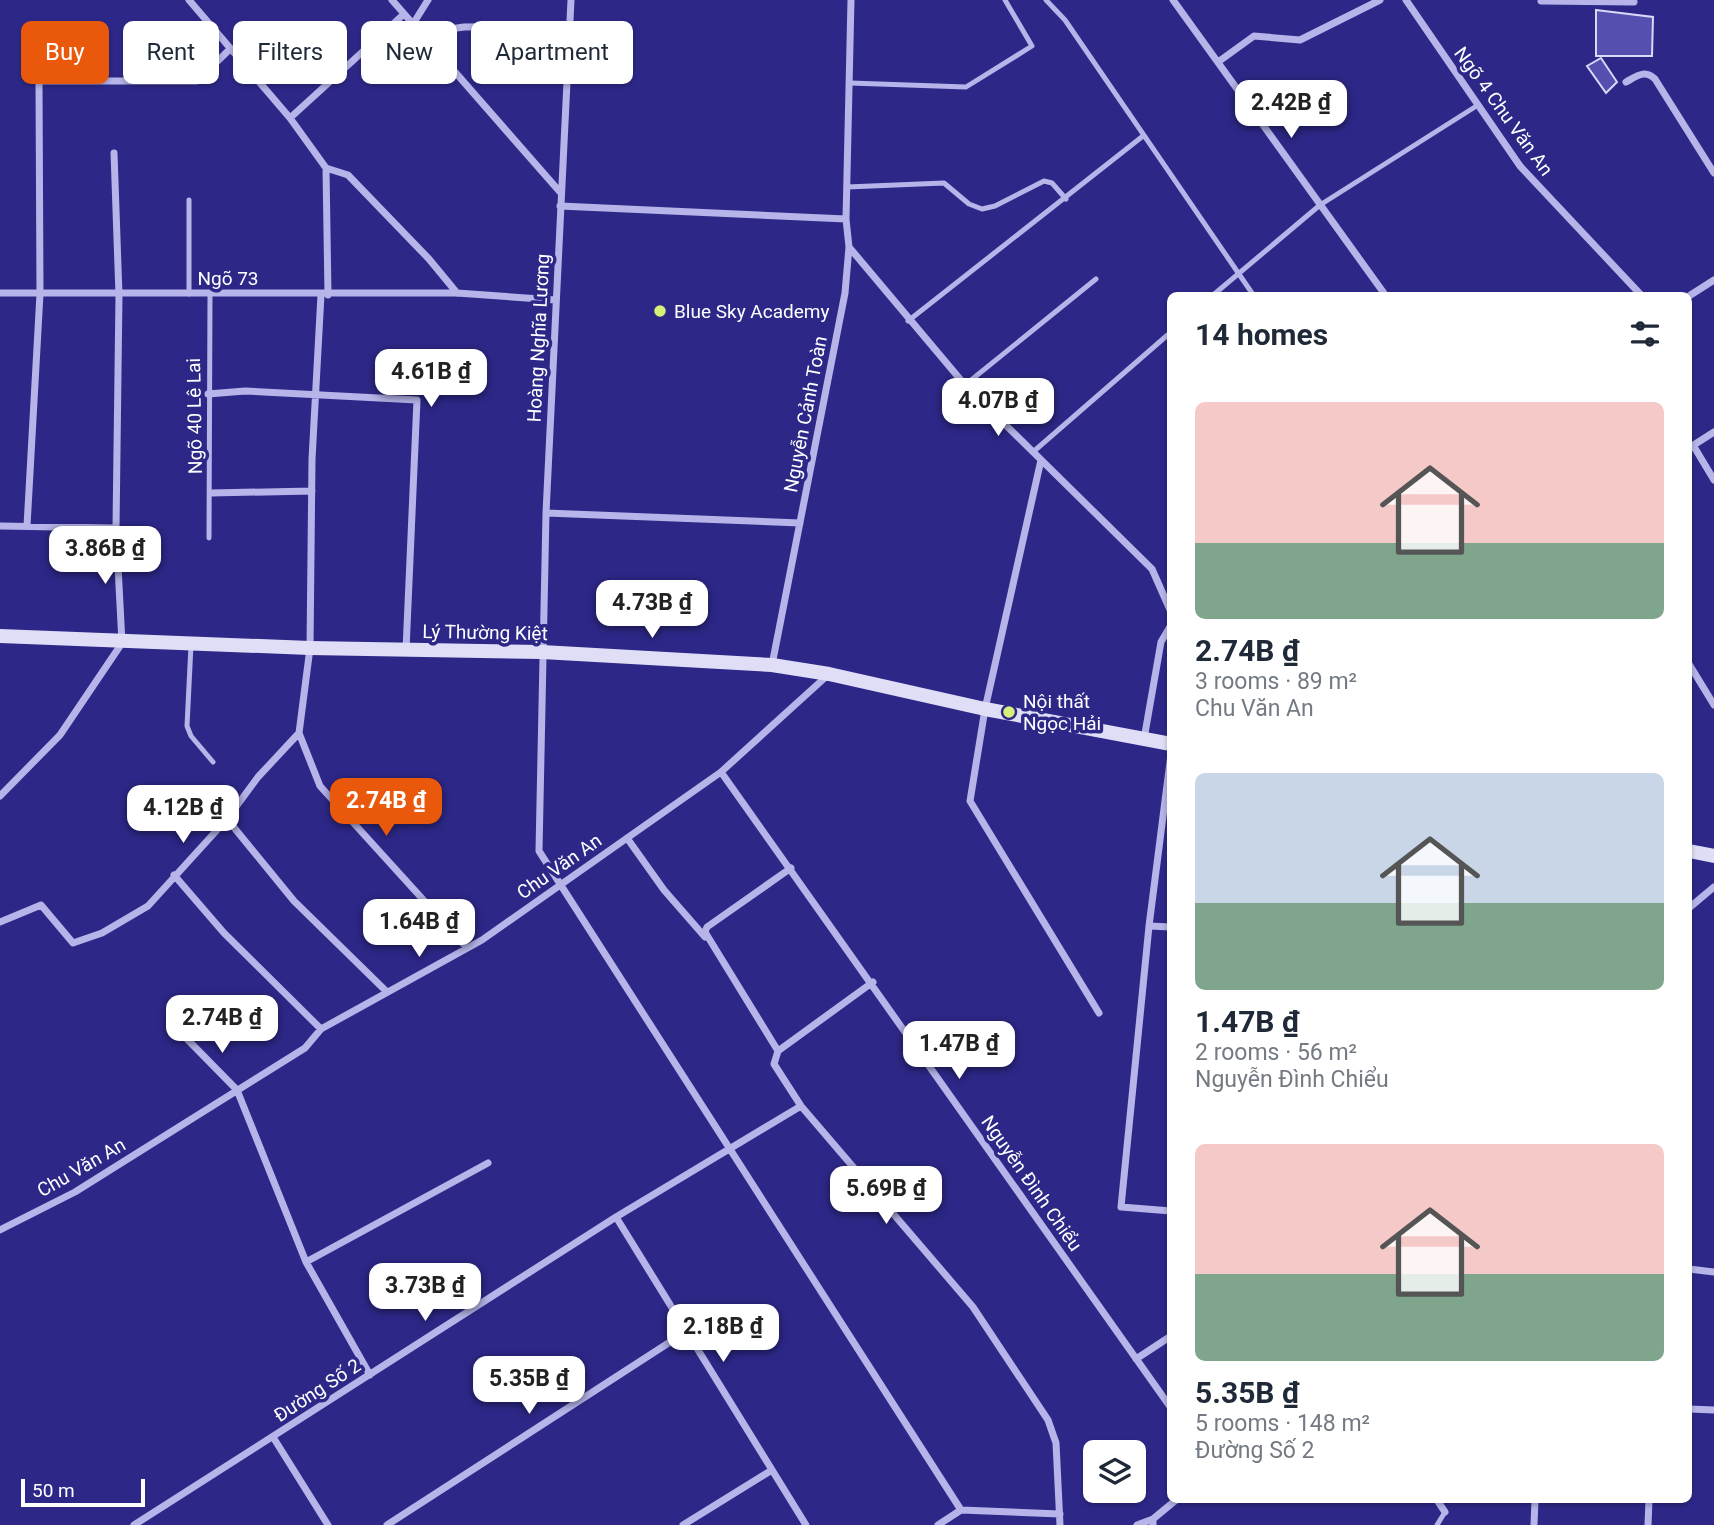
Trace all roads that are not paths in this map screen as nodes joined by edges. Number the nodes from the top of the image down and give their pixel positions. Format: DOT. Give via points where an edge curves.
graph roads {
  1 [pos="189,0"];
  2 [pos="392,0"];
  3 [pos="428,0"];
  4 [pos="571,0"];
  5 [pos="851,0"];
  6 [pos="1005,0"];
  7 [pos="1046,0"];
  8 [pos="1173,0"];
  9 [pos="1380,0"];
  10 [pos="1406,0"];
  11 [pos="1541,1"];
  12 [pos="1588,1"];
  13 [pos="1634,2"];
  14 [pos="404,14"];
  15 [pos="410,21"];
  16 [pos="415,21"];
  17 [pos="569,21"];
  18 [pos="229,50"];
  19 [pos="1217,62"];
  20 [pos="457,74"];
  21 [pos="1626,82"];
  22 [pos="850,83"];
  23 [pos="566,84"];
  24 [pos="1478,106"];
  25 [pos="290,118"];
  26 [pos="1143,136"];
  27 [pos="114,153"];
  28 [pos="326,168"];
  29 [pos="1714,173"];
  30 [pos="847,187"];
  31 [pos="560,192"];
  32 [pos="1066,199"];
  33 [pos="189,200"];
  34 [pos="1320,205"];
  35 [pos="559,206"];
  36 [pos="846,219"];
  37 [pos="849,247"];
  38 [pos="1237,274"];
  39 [pos="1096,279"];
  40 [pos="1714,280"];
  41 [pos="1217,292"];
  42 [pos="1251,292"];
  43 [pos="1383,292"];
  44 [pos="1638,292"];
  45 [pos="0,293"];
  46 [pos="457,293"];
  47 [pos="40,294"];
  48 [pos="189,294"];
  49 [pos="210,294"];
  50 [pos="1692,294"];
  51 [pos="119,295"];
  52 [pos="325,295"];
  53 [pos="555,300"];
  54 [pos="908,321"];
  55 [pos="1167,335"];
  56 [pos="965,385"];
  57 [pos="208,394"];
  58 [pos="317,395"];
  59 [pos="1714,432"];
  60 [pos="1692,446"];
  61 [pos="1692,448"];
  62 [pos="1033,452"];
  63 [pos="1041,460"];
  64 [pos="1714,480"];
  65 [pos="312,491"];
  66 [pos="211,493"];
  67 [pos="546,513"];
  68 [pos="800,523"];
  69 [pos="0,526"];
  70 [pos="27,526"];
  71 [pos="117,528"];
  72 [pos="209,538"];
  73 [pos="1167,603"];
  74 [pos="1167,632"];
  75 [pos="0,636"];
  76 [pos="122,643"];
  77 [pos="191,645"];
  78 [pos="310,648"];
  79 [pos="406,651"];
  80 [pos="542,652"];
  81 [pos="772,665"];
  82 [pos="1692,669"];
  83 [pos="829,674"];
  84 [pos="1714,705"];
  85 [pos="985,709"];
  86 [pos="299,733"];
  87 [pos="1144,739"];
  88 [pos="1167,743"];
  89 [pos="213,762"];
  90 [pos="721,772"];
  91 [pos="1167,785"];
  92 [pos="0,796"];
  93 [pos="227,819"];
  94 [pos="627,838"];
  95 [pos="1692,852"];
  96 [pos="1714,856"];
  97 [pos="791,867"];
  98 [pos="174,875"];
  99 [pos="559,885"];
  100 [pos="1714,887"];
  101 [pos="1692,905"];
  102 [pos="0,922"];
  103 [pos="1149,926"];
  104 [pos="1167,928"];
  105 [pos="706,937"];
  106 [pos="467,948"];
  107 [pos="873,982"];
  108 [pos="387,992"];
  109 [pos="1099,1013"];
  110 [pos="321,1029"];
  111 [pos="187,1039"];
  112 [pos="778,1051"];
  113 [pos="237,1090"];
  114 [pos="801,1106"];
  115 [pos="731,1148"];
  116 [pos="488,1163"];
  117 [pos="1167,1210"];
  118 [pos="616,1217"];
  119 [pos="0,1230"];
  120 [pos="306,1262"];
  121 [pos="1692,1269"];
  122 [pos="1714,1272"];
  123 [pos="687,1331"];
  124 [pos="1167,1339"];
  125 [pos="1136,1359"];
  126 [pos="370,1375"];
  127 [pos="1167,1402"];
  128 [pos="1692,1409"];
  129 [pos="1714,1410"];
  130 [pos="273,1437"];
  131 [pos="772,1469"];
  132 [pos="1173,1503"];
  133 [pos="1439,1503"];
  134 [pos="1535,1503"];
  135 [pos="1649,1503"];
  136 [pos="961,1510"];
  137 [pos="1446,1512"];
  138 [pos="1060,1514"];
  139 [pos="1153,1522"];
  140 [pos="134,1525"];
  141 [pos="328,1525"];
  142 [pos="387,1525"];
  143 [pos="683,1525"];
  144 [pos="806,1525"];
  145 [pos="938,1525"];
  146 [pos="1060,1525"];
  147 [pos="1137,1525"];
  148 [pos="1437,1525"];
  149 [pos="1534,1525"];
  150 [pos="1648,1525"];
  1 -- 18 [label="street"];
  2 -- 14 [label="street"];
  3 -- 16 [label="street"];
  4 -- 17 [label="street, Hoàng Nghĩa Lương"];
  5 -- 22 [label="street, Nguyễn Cảnh Toàn"];
  6 -- 22 [label="lane" via="1032,46 966,87"];
  7 -- 26 [label="lane" via="1065,20"];
  8 -- 19 [label="street"];
  9 -- 19 [label="street" via="1300,40 1254,36"];
  10 -- 24 [label="street, Ngõ 4 Chu Văn An"];
  11 -- 12 [label="street"];
  12 -- 13 [label="street"];
  14 -- 15 [label="street"];
  14 -- 25 [label="street"];
  18 -- 25 [label="street"];
  18 -- 47 [label="street" via="197,81 39,81"];
  19 -- 34 [label="street"];
  20 -- 31 [label="street"];
  21 -- 29 [label="street" via="1640,73 1655,79"];
  22 -- 30 [label="street, Nguyễn Cảnh Toàn"];
  23 -- 31 [label="street, Hoàng Nghĩa Lương"];
  24 -- 34 [label="lane"];
  24 -- 44 [label="street, Ngõ 4 Chu Văn An" via="1520,166"];
  25 -- 28 [label="street"];
  26 -- 32 [label="lane"];
  26 -- 38 [label="lane"];
  27 -- 51 [label="street"];
  28 -- 46 [label="street" via="348,175"];
  28 -- 52 [label="street"];
  30 -- 32 [label="lane" via="943,183 969,204 989,208 1044,181 1052,183"];
  30 -- 36 [label="street, Nguyễn Cảnh Toàn"];
  31 -- 35 [label="street, Hoàng Nghĩa Lương"];
  32 -- 54 [label="lane"];
  33 -- 48 [label="lane"];
  34 -- 38 [label="lane"];
  34 -- 43 [label="street"];
  35 -- 36 [label="street"];
  35 -- 53 [label="street, Hoàng Nghĩa Lương"];
  36 -- 37 [label="street, Nguyễn Cảnh Toàn"];
  37 -- 54 [label="street"];
  37 -- 68 [label="street, Nguyễn Cảnh Toàn" via="845,293"];
  38 -- 41 [label="lane"];
  38 -- 42 [label="lane"];
  39 -- 56 [label="lane"];
  40 -- 50 [label="street"];
  45 -- 47 [label="street, Ngõ 73"];
  46 -- 52 [label="street, Ngõ 73"];
  46 -- 53 [label="street, Ngõ 73"];
  47 -- 51 [label="street, Ngõ 73"];
  47 -- 70 [label="street"];
  48 -- 49 [label="street, Ngõ 73"];
  48 -- 51 [label="street, Ngõ 73"];
  49 -- 52 [label="street, Ngõ 73"];
  49 -- 57 [label="lane, Ngõ 40 Lê Lai"];
  51 -- 71 [label="street"];
  52 -- 58 [label="street"];
  53 -- 67 [label="street, Hoàng Nghĩa Lương"];
  54 -- 56 [label="street"];
  55 -- 62 [label="lane"];
  56 -- 62 [label="street"];
  57 -- 58 [label="street"];
  57 -- 66 [label="lane, Ngõ 40 Lê Lai"];
  58 -- 65 [label="street"];
  58 -- 79 [label="street" via="417,400"];
  59 -- 60 [label="street"];
  61 -- 64 [label="street"];
  62 -- 63 [label="street"];
  63 -- 73 [label="street" via="1152,569"];
  63 -- 85 [label="street"];
  65 -- 66 [label="street"];
  65 -- 78 [label="street"];
  66 -- 72 [label="lane, Ngõ 40 Lê Lai"];
  67 -- 68 [label="street"];
  67 -- 80 [label="street, Hoàng Nghĩa Lương"];
  68 -- 81 [label="street, Nguyễn Cảnh Toàn"];
  69 -- 70 [label="street"];
  70 -- 71 [label="street"];
  71 -- 76 [label="street"];
  74 -- 87 [label="street" via="1161,642"];
  75 -- 76 [label="street, Lý Thường Kiệt"];
  76 -- 77 [label="street, Lý Thường Kiệt"];
  76 -- 92 [label="street" via="60,736"];
  77 -- 78 [label="street, Lý Thường Kiệt"];
  77 -- 89 [label="lane" via="187,726"];
  78 -- 79 [label="street, Lý Thường Kiệt"];
  78 -- 86 [label="street"];
  79 -- 80 [label="street, Lý Thường Kiệt"];
  80 -- 81 [label="street, Lý Thường Kiệt"];
  80 -- 99 [label="street, Hoàng Nghĩa Lương" via="538,840"];
  81 -- 83 [label="street, Lý Thường Kiệt"];
  82 -- 84 [label="street"];
  83 -- 85 [label="street, Lý Thường Kiệt"];
  83 -- 90 [label="street, Chu Văn An"];
  85 -- 87 [label="street, Lý Thường Kiệt"];
  85 -- 109 [label="street" via="970,794 973,810"];
  86 -- 93 [label="street"];
  86 -- 106 [label="street" via="320,786"];
  87 -- 88 [label="street, Lý Thường Kiệt"];
  90 -- 94 [label="street, Chu Văn An"];
  90 -- 97 [label="street, Nguyễn Đình Chiểu"];
  91 -- 103 [label="street"];
  93 -- 98 [label="street"];
  93 -- 108 [label="street" via="294,901"];
  94 -- 99 [label="street, Chu Văn An"];
  94 -- 105 [label="street" via="664,890"];
  95 -- 96 [label="street"];
  97 -- 105 [label="street" via="707,927"];
  97 -- 107 [label="street, Nguyễn Đình Chiểu"];
  98 -- 102 [label="street" via="148,906 102,933 73,943 41,905"];
  98 -- 110 [label="street" via="224,933"];
  99 -- 106 [label="street, Chu Văn An"];
  99 -- 115 [label="street, Hoàng Nghĩa Lương"];
  100 -- 101 [label="street"];
  103 -- 104 [label="street"];
  103 -- 117 [label="street" via="1121,1207"];
  105 -- 112 [label="street"];
  106 -- 108 [label="street, Chu Văn An"];
  107 -- 112 [label="street"];
  107 -- 125 [label="street, Nguyễn Đình Chiểu"];
  108 -- 110 [label="street, Chu Văn An"];
  110 -- 113 [label="street, Chu Văn An" via="305,1048"];
  111 -- 113 [label="street"];
  112 -- 114 [label="street" via="774,1064"];
  113 -- 119 [label="street, Chu Văn An" via="75,1192"];
  113 -- 120 [label="street"];
  114 -- 115 [label="street, Đường Số 2"];
  114 -- 138 [label="street" via="966,1298 1048,1420 1056,1443"];
  115 -- 118 [label="street, Đường Số 2"];
  115 -- 136 [label="street, Hoàng Nghĩa Lương"];
  116 -- 120 [label="street"];
  118 -- 123 [label="street"];
  118 -- 126 [label="street, Đường Số 2"];
  120 -- 126 [label="street"];
  121 -- 122 [label="street"];
  123 -- 131 [label="street"];
  123 -- 142 [label="street"];
  124 -- 125 [label="street"];
  125 -- 127 [label="street, Nguyễn Đình Chiểu"];
  126 -- 130 [label="street, Đường Số 2"];
  128 -- 129 [label="street"];
  130 -- 140 [label="street, Đường Số 2"];
  130 -- 141 [label="street"];
  131 -- 143 [label="street"];
  131 -- 144 [label="street"];
  132 -- 139 [label="street"];
  133 -- 137 [label="street"];
  134 -- 149 [label="street"];
  135 -- 150 [label="street"];
  136 -- 138 [label="street"];
  136 -- 145 [label="street"];
  137 -- 148 [label="lane"];
  138 -- 146 [label="street"];
  139 -- 147 [label="street"];
}
